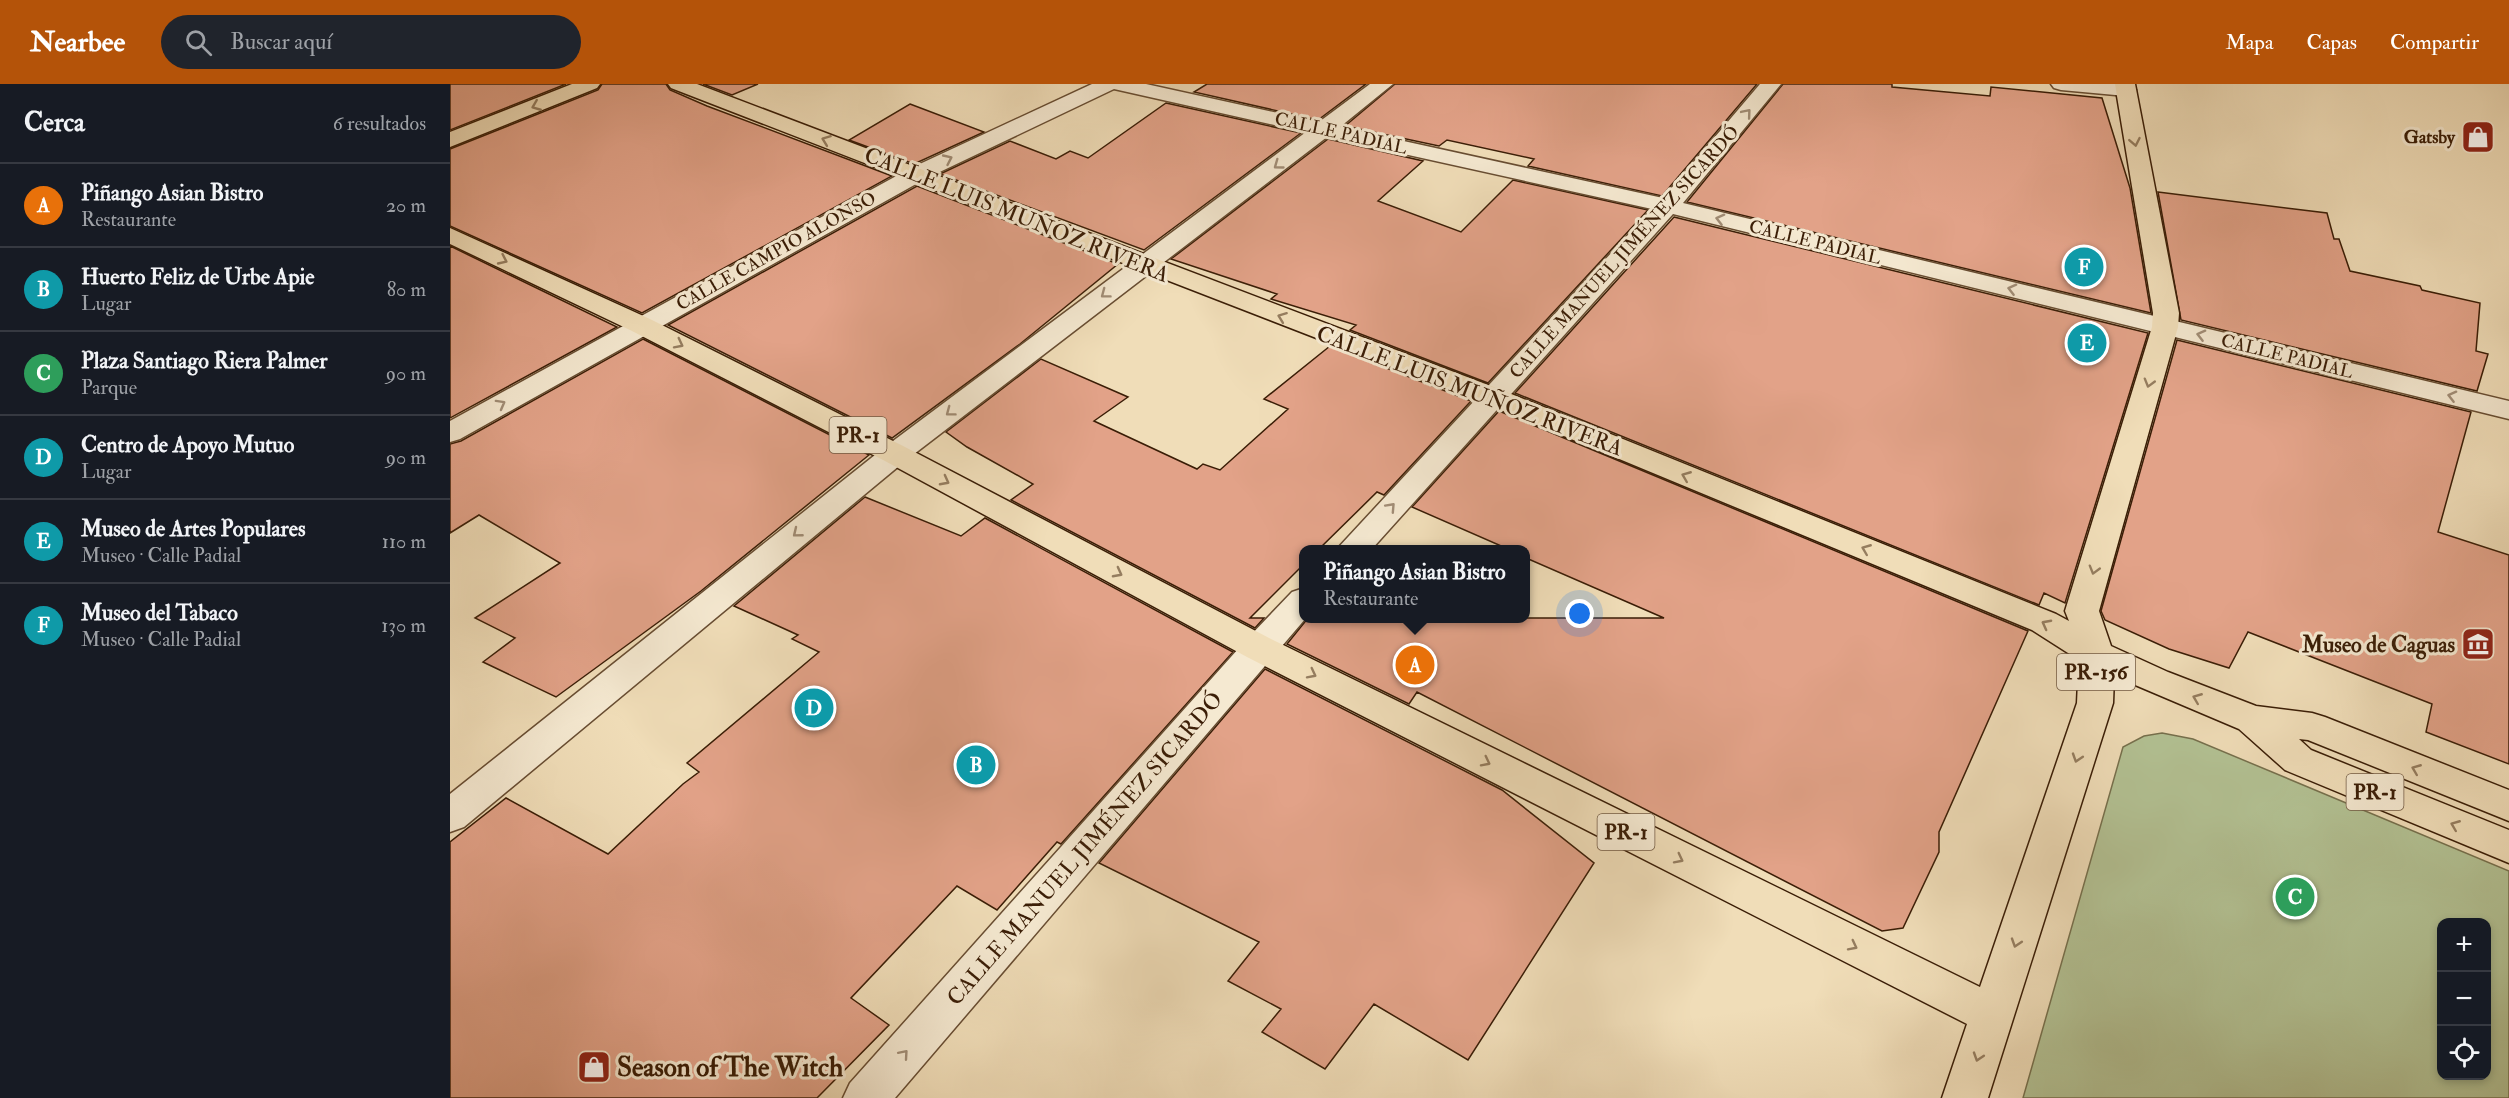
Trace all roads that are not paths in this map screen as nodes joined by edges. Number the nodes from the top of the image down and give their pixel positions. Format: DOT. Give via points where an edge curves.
graph roads {
  1 [pos="590,84"];
  2 [pos="678,84"];
  3 [pos="1109,84"];
  4 [pos="1118,84"];
  5 [pos="1383,84"];
  6 [pos="1772,84"];
  7 [pos="2061,84"];
  8 [pos="2125,87"];
  9 [pos="1325,130"];
  10 [pos="450,140"];
  11 [pos="917,174"];
  12 [pos="1668,206"];
  13 [pos="450,235"];
  14 [pos="1143,264"];
  15 [pos="641,325"];
  16 [pos="2165,327"];
  17 [pos="1494,397"];
  18 [pos="2509,410"];
  19 [pos="450,433"];
  20 [pos="895,454"];
  21 [pos="1356,545"];
  22 [pos="1299,605"];
  23 [pos="1259,648"];
  24 [pos="2097,654"];
  25 [pos="2252,719"];
  26 [pos="2509,806"];
  27 [pos="450,816"];
  28 [pos="2509,847"];
  29 [pos="1992,1015"];
  30 [pos="866,1098"];
  31 [pos="1965,1098"];
  1 -- 10 [label="main road, one-way"];
  11 -- 2 [label="main road, CALLE LUIS MUÑOZ RIVERA / PR-1, one-way"];
  11 -- 3 [label="street, CALLE CAMPIO ALONSO, one-way"];
  4 -- 9 [label="street, CALLE PADIAL"];
  5 -- 9 [label="street"];
  12 -- 6 [label="street, CALLE MANUEL JIMÉNEZ SICARDÓ, one-way"];
  7 -- 8 [label="street"];
  8 -- 16 [label="main road, PR-156, one-way" via="2166,313"];
  9 -- 12 [label="street, CALLE PADIAL"];
  9 -- 14 [label="street, one-way"];
  11 -- 14 [label="main road, CALLE LUIS MUÑOZ RIVERA / PR-1"];
  11 -- 15 [label="street, CALLE CAMPIO ALONSO"];
  16 -- 12 [label="street, CALLE PADIAL, one-way"];
  12 -- 17 [label="street, CALLE MANUEL JIMÉNEZ SICARDÓ"];
  13 -- 15 [label="main road, PR-1, one-way"];
  17 -- 14 [label="main road, CALLE LUIS MUÑOZ RIVERA / PR-1, one-way"];
  14 -- 20 [label="street, one-way"];
  19 -- 15 [label="street, CALLE CAMPIO ALONSO, one-way"];
  15 -- 20 [label="main road, PR-1, one-way"];
  18 -- 16 [label="street, CALLE PADIAL, one-way"];
  16 -- 24 [label="main road, PR-156, one-way" via="2082,611"];
  21 -- 17 [label="street, CALLE MANUEL JIMÉNEZ SICARDÓ, one-way"];
  24 -- 17 [label="main road, CALLE LUIS MUÑOZ RIVERA / PR-1, one-way" via="2044,622"];
  20 -- 23 [label="main road, PR-1, one-way"];
  20 -- 27 [label="street, one-way"];
  22 -- 23 [label="street, CALLE MANUEL JIMÉNEZ SICARDÓ"];
  23 -- 29 [label="main road, PR-1, one-way"];
  30 -- 23 [label="street, CALLE MANUEL JIMÉNEZ SICARDÓ, one-way"];
  25 -- 24 [label="main road, CALLE LUIS MUÑOZ RIVERA / PR-1, one-way"];
  24 -- 29 [label="main road, PR-156, one-way" via="2095,703"];
  26 -- 25 [label="main road, CALLE LUIS MUÑOZ RIVERA / PR-1, one-way" via="2312,727"];
  28 -- 25 [label="main road, CALLE LUIS MUÑOZ RIVERA / PR-1, one-way" via="2298,760"];
  29 -- 31 [label="main road, one-way"];
}
